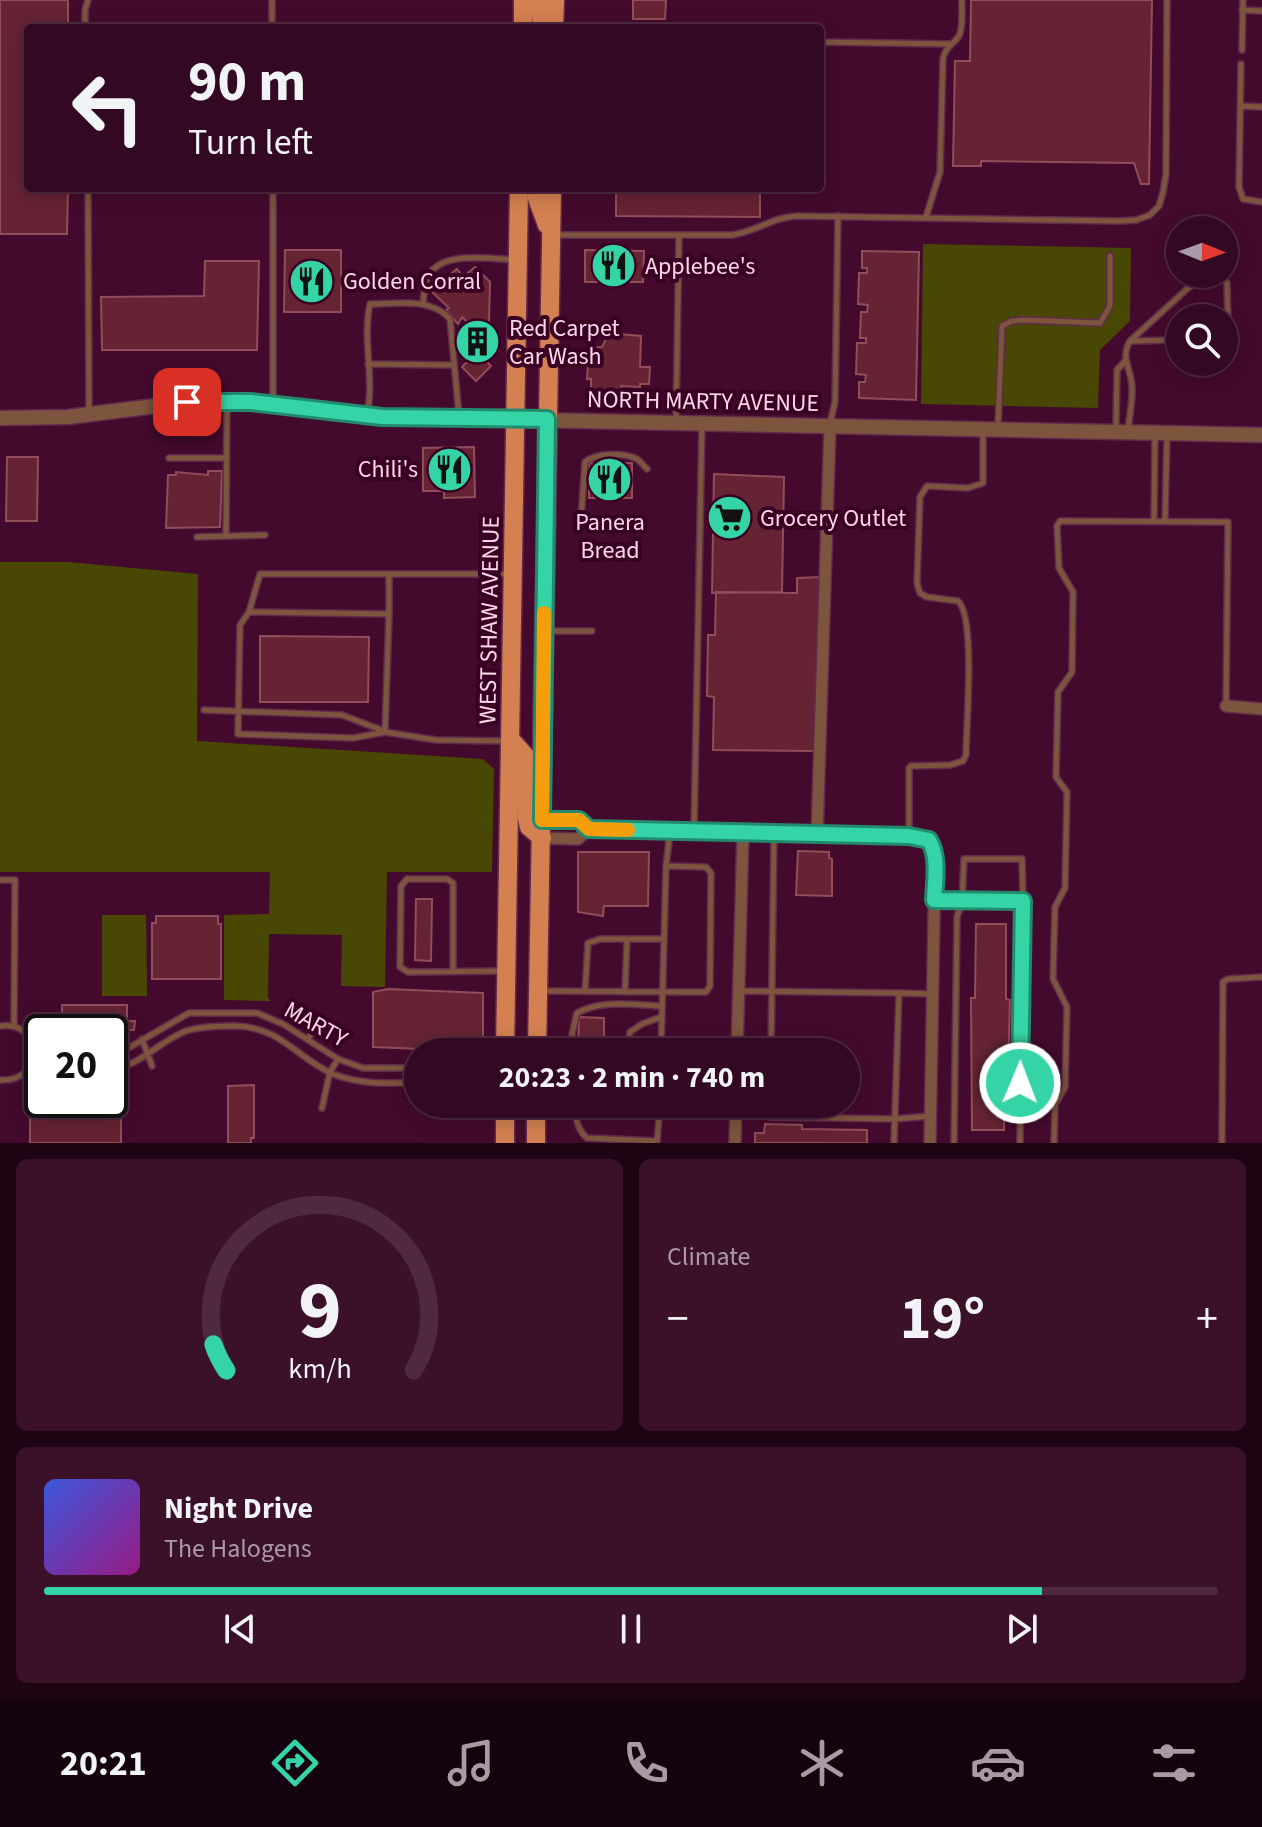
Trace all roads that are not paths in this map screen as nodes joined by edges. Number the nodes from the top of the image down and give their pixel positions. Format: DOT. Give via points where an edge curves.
graph roads {
  1 [pos="88,0"];
  2 [pos="272,0"];
  3 [pos="523,0"];
  4 [pos="540,0"];
  5 [pos="555,0"];
  6 [pos="962,0"];
  7 [pos="1167,0"];
  8 [pos="1243,0"];
  9 [pos="1242,10"];
  10 [pos="1262,11"];
  11 [pos="85,24"];
  12 [pos="272,24"];
  13 [pos="523,24"];
  14 [pos="542,24"];
  15 [pos="554,24"];
  16 [pos="824,42"];
  17 [pos="951,44"];
  18 [pos="1242,50"];
  19 [pos="1241,64"];
  20 [pos="1241,106"];
  21 [pos="1262,107"];
  22 [pos="88,192"];
  23 [pos="273,192"];
  24 [pos="519,192"];
  25 [pos="537,192"];
  26 [pos="552,192"];
  27 [pos="1262,202"];
  28 [pos="838,216"];
  29 [pos="926,217"];
  30 [pos="551,235"];
  31 [pos="679,235"];
  32 [pos="1110,256"];
  33 [pos="518,260"];
  34 [pos="423,304"];
  35 [pos="1171,304"];
  36 [pos="1228,304"];
  37 [pos="1166,308"];
  38 [pos="1166,340"];
  39 [pos="1130,341"];
  40 [pos="1126,360"];
  41 [pos="368,364"];
  42 [pos="453,365"];
  43 [pos="227,401"];
  44 [pos="273,403"];
  45 [pos="366,415"];
  46 [pos="89,416"];
  47 [pos="0,418"];
  48 [pos="459,418"];
  49 [pos="516,418"];
  50 [pos="547,419"];
  51 [pos="676,422"];
  52 [pos="702,423"];
  53 [pos="830,426"];
  54 [pos="991,430"];
  55 [pos="1122,433"];
  56 [pos="1161,434"];
  57 [pos="1262,435"];
  58 [pos="169,458"];
  59 [pos="227,458"];
  60 [pos="647,469"];
  61 [pos="1154,521"];
  62 [pos="1165,521"];
  63 [pos="595,529"];
  64 [pos="265,535"];
  65 [pos="226,536"];
  66 [pos="197,537"];
  67 [pos="389,574"];
  68 [pos="513,574"];
  69 [pos="249,612"];
  70 [pos="389,614"];
  71 [pos="544,631"];
  72 [pos="592,631"];
  73 [pos="1226,706"];
  74 [pos="1262,709"];
  75 [pos="204,710"];
  76 [pos="238,711"];
  77 [pos="385,732"];
  78 [pos="512,741"];
  79 [pos="542,829"];
  80 [pos="589,829"];
  81 [pos="670,831"];
  82 [pos="694,832"];
  83 [pos="743,833"];
  84 [pos="774,834"];
  85 [pos="817,835"];
  86 [pos="909,836"];
  87 [pos="666,866"];
  88 [pos="0,880"];
  89 [pos="934,900"];
  90 [pos="1023,901"];
  91 [pos="962,902"];
  92 [pos="627,939"];
  93 [pos="664,939"];
  94 [pos="453,971"];
  95 [pos="508,971"];
  96 [pos="1262,977"];
  97 [pos="538,991"];
  98 [pos="585,991"];
  99 [pos="738,991"];
  100 [pos="625,992"];
  101 [pos="662,992"];
  102 [pos="772,992"];
  103 [pos="899,993"];
  104 [pos="932,994"];
  105 [pos="662,1006"];
  106 [pos="662,1017"];
  107 [pos="318,1021"];
  108 [pos="0,1026"];
  109 [pos="14,1026"];
  110 [pos="24,1033"];
  111 [pos="506,1038"];
  112 [pos="537,1038"];
  113 [pos="572,1038"];
  114 [pos="629,1038"];
  115 [pos="661,1038"];
  116 [pos="737,1038"];
  117 [pos="771,1038"];
  118 [pos="142,1039"];
  119 [pos="308,1039"];
  120 [pos="128,1048"];
  121 [pos="148,1056"];
  122 [pos="338,1059"];
  123 [pos="128,1065"];
  124 [pos="152,1066"];
  125 [pos="404,1068"];
  126 [pos="330,1072"];
  127 [pos="24,1073"];
  128 [pos="0,1080"];
  129 [pos="404,1083"];
  130 [pos="322,1108"];
  131 [pos="931,1116"];
  132 [pos="505,1118"];
  133 [pos="536,1118"];
  134 [pos="576,1118"];
  135 [pos="659,1118"];
  136 [pos="736,1118"];
  137 [pos="833,1118"];
  138 [pos="895,1119"];
  139 [pos="657,1142"];
  140 [pos="505,1143"];
  141 [pos="536,1143"];
  142 [pos="735,1143"];
  143 [pos="894,1143"];
  144 [pos="930,1143"];
  145 [pos="954,1143"];
  146 [pos="1020,1143"];
  147 [pos="1054,1143"];
  148 [pos="1222,1143"];
  1 -- 11 [label="lane"];
  2 -- 12 [label="lane"];
  3 -- 13 [label="main road"];
  4 -- 14 [label="main road"];
  5 -- 15 [label="main road"];
  6 -- 17 [label="lane" via="961,30"];
  7 -- 29 [label="lane" via="1166,174 1159,206 1150,215 1121,221"];
  8 -- 9 [label="lane"];
  9 -- 10 [label="lane"];
  9 -- 18 [label="lane"];
  16 -- 17 [label="lane"];
  17 -- 29 [label="lane" via="943,59 940,172"];
  19 -- 20 [label="lane"];
  20 -- 21 [label="lane"];
  20 -- 27 [label="lane" via="1239,187 1243,199"];
  22 -- 46 [label="lane"];
  23 -- 44 [label="lane"];
  24 -- 33 [label="main road, WEST SHAW AVENUE"];
  25 -- 30 [label="main road"];
  26 -- 30 [label="main road"];
  28 -- 29 [label="lane"];
  28 -- 31 [label="lane" via="784,216 745,233"];
  28 -- 53 [label="lane" via="835,402"];
  30 -- 31 [label="lane"];
  30 -- 50 [label="main road"];
  31 -- 51 [label="lane"];
  32 -- 54 [label="lane" via="1110,306 1100,323 1023,320 1002,326"];
  33 -- 34 [label="lane" via="438,264 427,278"];
  33 -- 49 [label="main road, WEST SHAW AVENUE"];
  34 -- 41 [label="lane" via="370,304"];
  34 -- 42 [label="lane" via="450,319"];
  35 -- 36 [label="lane" via="1208,274 1227,283"];
  37 -- 39 [label="lane"];
  38 -- 39 [label="lane"];
  39 -- 40 [label="lane"];
  40 -- 55 [label="lane" via="1132,382"];
  40 -- 55 [label="lane" via="1117,370"];
  41 -- 42 [label="lane"];
  41 -- 45 [label="lane" via="371,396"];
  42 -- 48 [label="lane"];
  43 -- 44 [label="street, NORTH MARTY AVENUE"];
  43 -- 46 [label="street, NORTH MARTY AVENUE"];
  43 -- 59 [label="lane"];
  44 -- 45 [label="street, NORTH MARTY AVENUE"];
  45 -- 48 [label="street, NORTH MARTY AVENUE"];
  46 -- 47 [label="street, NORTH MARTY AVENUE"];
  48 -- 49 [label="street, NORTH MARTY AVENUE"];
  49 -- 50 [label="street, NORTH MARTY AVENUE"];
  49 -- 68 [label="main road, WEST SHAW AVENUE"];
  50 -- 51 [label="street, NORTH MARTY AVENUE"];
  50 -- 71 [label="main road"];
  51 -- 52 [label="street, NORTH MARTY AVENUE"];
  52 -- 53 [label="street, NORTH MARTY AVENUE"];
  52 -- 82 [label="lane"];
  53 -- 54 [label="street, NORTH MARTY AVENUE"];
  53 -- 85 [label="street"];
  54 -- 55 [label="street, NORTH MARTY AVENUE"];
  54 -- 86 [label="lane" via="983,483 968,488 927,486 920,497 920,593 958,601 966,615 966,755 950,765 909,768"];
  55 -- 56 [label="street, NORTH MARTY AVENUE"];
  56 -- 57 [label="street, NORTH MARTY AVENUE"];
  56 -- 61 [label="lane"];
  56 -- 62 [label="lane"];
  58 -- 59 [label="lane"];
  59 -- 65 [label="lane"];
  60 -- 63 [label="lane" via="636,459 619,455 592,456 585,462 581,519"];
  61 -- 62 [label="lane"];
  61 -- 147 [label="lane" via="1064,520 1057,526 1059,568 1073,592 1072,672 1058,692 1056,777 1067,792 1067,806 1065,888 1055,907 1053,979 1067,1007 1065,1087 1055,1105"];
  62 -- 73 [label="lane" via="1228,522"];
  64 -- 65 [label="lane"];
  65 -- 66 [label="lane"];
  67 -- 68 [label="lane"];
  67 -- 69 [label="lane" via="260,574"];
  67 -- 70 [label="lane"];
  68 -- 78 [label="main road, WEST SHAW AVENUE"];
  69 -- 70 [label="lane"];
  69 -- 76 [label="lane" via="240,625"];
  70 -- 77 [label="lane"];
  71 -- 72 [label="lane"];
  71 -- 79 [label="main road"];
  73 -- 74 [label="street"];
  75 -- 76 [label="lane"];
  76 -- 77 [label="lane" via="342,715"];
  76 -- 77 [label="lane" via="238,734 353,738"];
  77 -- 78 [label="lane" via="436,740"];
  78 -- 79 [label="main road" via="527,758 529,827"];
  78 -- 95 [label="main road, WEST SHAW AVENUE"];
  79 -- 80 [label="street" via="579,820"];
  79 -- 80 [label="street" via="578,839"];
  79 -- 97 [label="main road"];
  80 -- 81 [label="street"];
  81 -- 82 [label="street"];
  81 -- 87 [label="lane"];
  82 -- 83 [label="street"];
  83 -- 84 [label="street"];
  83 -- 99 [label="street"];
  84 -- 85 [label="street"];
  84 -- 102 [label="lane"];
  85 -- 86 [label="street"];
  86 -- 89 [label="street" via="929,840 934,849"];
  87 -- 93 [label="lane"];
  87 -- 101 [label="lane" via="706,867 711,873 710,986 706,992"];
  88 -- 109 [label="lane" via="15,880"];
  89 -- 91 [label="lane"];
  89 -- 104 [label="street"];
  90 -- 91 [label="lane"];
  90 -- 91 [label="lane" via="1022,859 964,859"];
  90 -- 146 [label="lane"];
  91 -- 145 [label="lane" via="957,917"];
  92 -- 93 [label="lane"];
  92 -- 98 [label="lane" via="588,943"];
  92 -- 100 [label="lane"];
  93 -- 101 [label="lane"];
  94 -- 94 [label="lane" via="408,972 400,967 401,886 407,879 453,883"];
  94 -- 95 [label="lane"];
  95 -- 111 [label="main road, WEST SHAW AVENUE"];
  96 -- 148 [label="lane" via="1223,982"];
  97 -- 98 [label="lane"];
  97 -- 112 [label="main road"];
  98 -- 100 [label="lane"];
  99 -- 102 [label="lane"];
  99 -- 116 [label="street"];
  100 -- 101 [label="lane"];
  101 -- 105 [label="lane"];
  102 -- 103 [label="lane"];
  102 -- 117 [label="lane"];
  103 -- 104 [label="lane"];
  103 -- 138 [label="lane"];
  104 -- 131 [label="street"];
  105 -- 106 [label="lane"];
  105 -- 113 [label="lane" via="588,1007 577,1013"];
  106 -- 114 [label="lane" via="642,1024"];
  106 -- 115 [label="lane"];
  107 -- 119 [label="lane"];
  108 -- 109 [label="lane"];
  109 -- 110 [label="lane"];
  118 -- 119 [label="lane, MARTY" via="189,1013 257,1013"];
  118 -- 120 [label="lane, MARTY"];
  118 -- 121 [label="lane"];
  119 -- 122 [label="lane, MARTY"];
  121 -- 123 [label="lane, MARTY"];
  121 -- 124 [label="lane"];
  121 -- 126 [label="lane, MARTY" via="186,1031 238,1026 270,1032"];
  122 -- 125 [label="lane, MARTY" via="363,1068"];
  122 -- 126 [label="lane"];
  126 -- 129 [label="lane, MARTY" via="358,1082"];
  126 -- 130 [label="lane"];
  127 -- 128 [label="lane"];
  131 -- 138 [label="lane"];
  131 -- 144 [label="street"];
  132 -- 140 [label="main road"];
  133 -- 141 [label="main road"];
  134 -- 139 [label="lane" via="587,1138"];
  135 -- 139 [label="lane"];
  136 -- 142 [label="street"];
  137 -- 138 [label="lane"];
  138 -- 143 [label="lane"];
}
